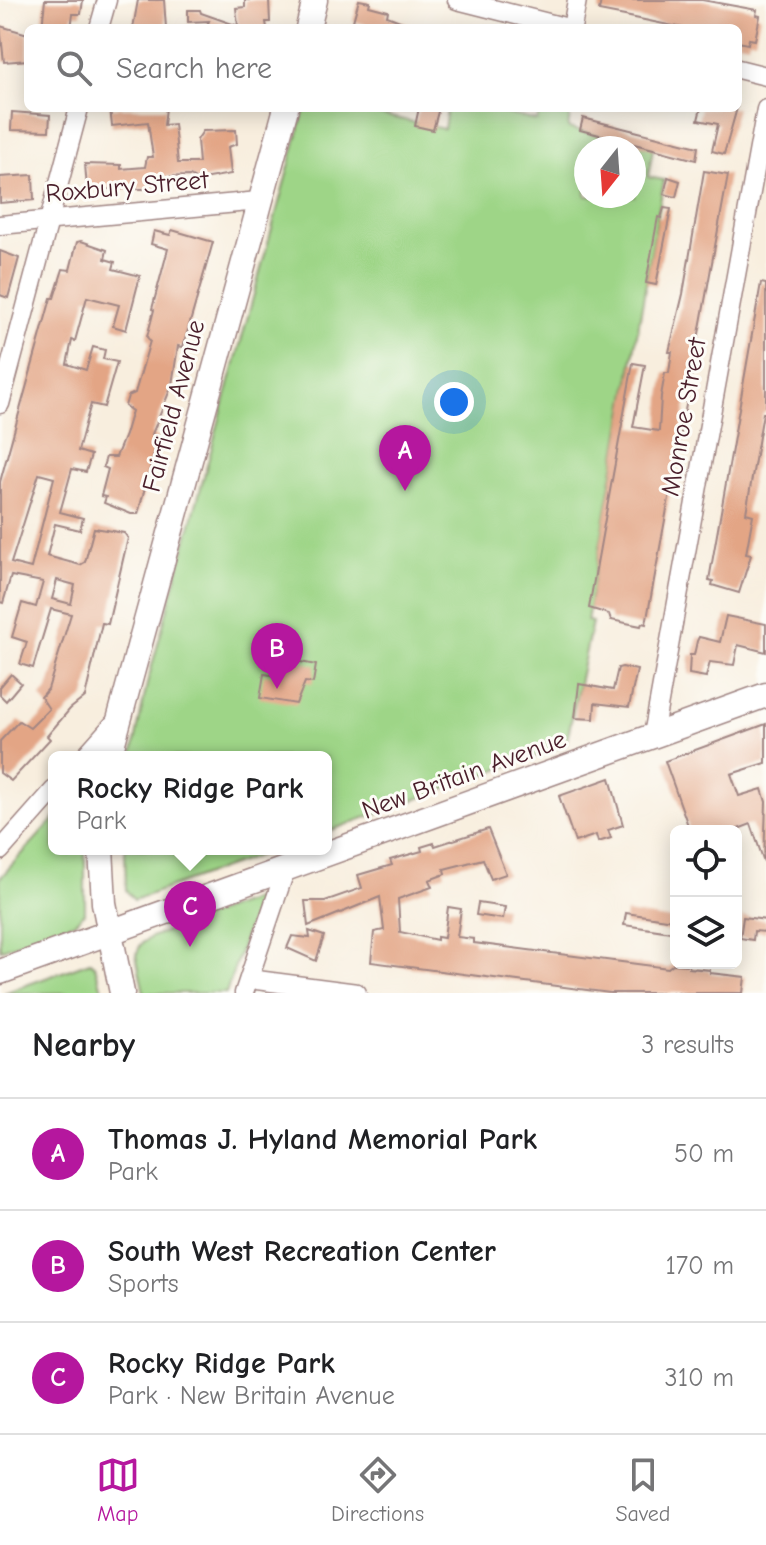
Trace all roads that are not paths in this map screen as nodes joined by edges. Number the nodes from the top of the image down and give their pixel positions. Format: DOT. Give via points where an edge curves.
graph roads {
  1 [pos="107,0"];
  2 [pos="315,0"];
  3 [pos="457,0"];
  4 [pos="577,0"];
  5 [pos="100,24"];
  6 [pos="309,24"];
  7 [pos="554,24"];
  8 [pos="571,24"];
  9 [pos="742,70"];
  10 [pos="766,76"];
  11 [pos="766,109"];
  12 [pos="78,112"];
  13 [pos="285,112"];
  14 [pos="259,201"];
  15 [pos="50,220"];
  16 [pos="0,225"];
  17 [pos="0,404"];
  18 [pos="766,695"];
  19 [pos="117,720"];
  20 [pos="653,735"];
  21 [pos="89,751"];
  22 [pos="110,751"];
  23 [pos="48,797"];
  24 [pos="0,851"];
  25 [pos="332,851"];
  26 [pos="102,855"];
  27 [pos="322,855"];
  28 [pos="286,868"];
  29 [pos="110,933"];
  30 [pos="0,972"];
  31 [pos="246,986"];
  32 [pos="122,993"];
  33 [pos="357,993"];
  1 -- 5 [label="street"];
  2 -- 6 [label="main road"];
  3 -- 7 [label="street"];
  4 -- 8 [label="street"];
  9 -- 10 [label="street"];
  11 -- 20 [label="street, Monroe Street"];
  12 -- 15 [label="street"];
  13 -- 14 [label="main road, Fairfield Avenue"];
  14 -- 15 [label="street, Roxbury Street"];
  14 -- 19 [label="main road, Fairfield Avenue"];
  15 -- 16 [label="street, Roxbury Street"];
  15 -- 17 [label="street"];
  18 -- 20 [label="main road, New Britain Avenue"];
  19 -- 21 [label="street, Fairfield Avenue"];
  19 -- 22 [label="main road, Fairfield Avenue"];
  20 -- 25 [label="main road, New Britain Avenue"];
  23 -- 24 [label="street"];
  26 -- 29 [label="main road"];
  27 -- 28 [label="main road, New Britain Avenue"];
  28 -- 29 [label="main road, New Britain Avenue"];
  28 -- 31 [label="street"];
  29 -- 30 [label="main road, New Britain Avenue"];
  29 -- 32 [label="main road"];
  31 -- 33 [label="street"];
}
